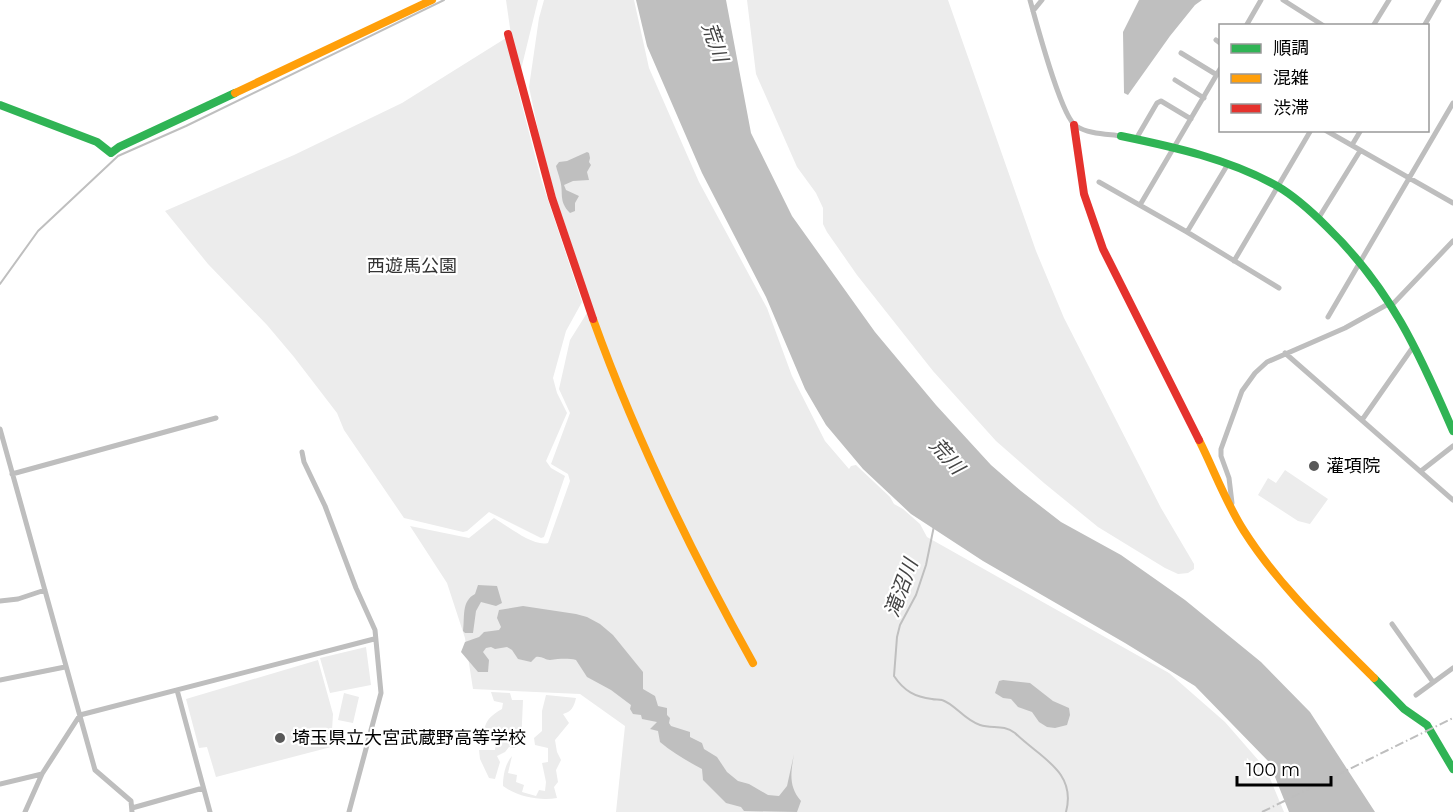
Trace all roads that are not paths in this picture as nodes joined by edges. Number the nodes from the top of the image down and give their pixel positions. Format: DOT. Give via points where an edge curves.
graph roads {
  1 [pos="432,0"];
  2 [pos="1030,0"];
  3 [pos="1042,0"];
  4 [pos="1261,0"];
  5 [pos="1283,0"];
  6 [pos="1389,0"];
  7 [pos="1439,0"];
  8 [pos="1033,11"];
  9 [pos="1247,24"];
  10 [pos="1321,24"];
  11 [pos="1374,24"];
  12 [pos="1425,24"];
  13 [pos="508,34"];
  14 [pos="1181,53"];
  15 [pos="1219,72"];
  16 [pos="1174,80"];
  17 [pos="1204,98"];
  18 [pos="1453,103"];
  19 [pos="0,105"];
  20 [pos="1191,119"];
  21 [pos="1074,125"];
  22 [pos="1310,132"];
  23 [pos="1329,132"];
  24 [pos="1360,132"];
  25 [pos="1121,136"];
  26 [pos="1136,139"];
  27 [pos="1352,145"];
  28 [pos="1175,147"];
  29 [pos="1360,151"];
  30 [pos="1228,164"];
  31 [pos="1409,178"];
  32 [pos="1099,182"];
  33 [pos="1278,187"];
  34 [pos="1453,203"];
  35 [pos="1140,205"];
  36 [pos="1318,219"];
  37 [pos="1187,232"];
  38 [pos="1453,241"];
  39 [pos="1234,261"];
  40 [pos="1360,262"];
  41 [pos="1279,288"];
  42 [pos="1390,305"];
  43 [pos="1328,316"];
  44 [pos="1413,347"];
  45 [pos="1285,353"];
  46 [pos="216,418"];
  47 [pos="1362,420"];
  48 [pos="0,429"];
  49 [pos="1453,431"];
  50 [pos="1453,446"];
  51 [pos="302,452"];
  52 [pos="1421,471"];
  53 [pos="12,474"];
  54 [pos="1453,500"];
  55 [pos="1232,504"];
  56 [pos="45,590"];
  57 [pos="0,601"];
  58 [pos="1392,624"];
  59 [pos="374,639"];
  60 [pos="753,663"];
  61 [pos="65,667"];
  62 [pos="1453,668"];
  63 [pos="0,680"];
  64 [pos="1433,682"];
  65 [pos="177,690"];
  66 [pos="1416,695"];
  67 [pos="80,715"];
  68 [pos="1453,769"];
  69 [pos="42,774"];
  70 [pos="0,784"];
  71 [pos="203,788"];
  72 [pos="132,810"];
  73 [pos="25,812"];
  74 [pos="210,812"];
  75 [pos="350,812"];
  1 -- 19 [label="street" via="111,153 97,142"];
  2 -- 8 [label="street"];
  3 -- 8 [label="street"];
  4 -- 9 [label="street"];
  5 -- 10 [label="street"];
  6 -- 11 [label="street"];
  7 -- 12 [label="street"];
  8 -- 21 [label="street" via="1064,107"];
  13 -- 60 [label="street" via="564,238 606,356 656,479"];
  14 -- 15 [label="street"];
  15 -- 17 [label="street"];
  16 -- 17 [label="street"];
  17 -- 20 [label="street"];
  18 -- 31 [label="street"];
  20 -- 26 [label="street" via="1161,101"];
  20 -- 28 [label="street"];
  21 -- 25 [label="street"];
  21 -- 55 [label="street" via="1084,194 1103,249"];
  22 -- 33 [label="street"];
  23 -- 27 [label="street"];
  24 -- 27 [label="street"];
  25 -- 26 [label="street"];
  26 -- 28 [label="street"];
  27 -- 29 [label="street"];
  28 -- 30 [label="street"];
  28 -- 35 [label="street"];
  29 -- 31 [label="street"];
  29 -- 36 [label="street"];
  30 -- 33 [label="street"];
  30 -- 37 [label="street"];
  31 -- 34 [label="street"];
  31 -- 40 [label="street"];
  32 -- 35 [label="street"];
  33 -- 36 [label="street"];
  33 -- 39 [label="street"];
  35 -- 37 [label="street"];
  36 -- 40 [label="street"];
  37 -- 39 [label="street"];
  38 -- 42 [label="street"];
  39 -- 41 [label="street"];
  40 -- 42 [label="street"];
  40 -- 43 [label="street"];
  42 -- 44 [label="street"];
  42 -- 45 [label="street"];
  44 -- 47 [label="street"];
  44 -- 49 [label="street"];
  45 -- 47 [label="street"];
  45 -- 55 [label="street" via="1267,362 1248,382 1224,438 1221,456"];
  46 -- 53 [label="street"];
  47 -- 52 [label="street"];
  48 -- 53 [label="street"];
  50 -- 52 [label="street"];
  51 -- 59 [label="street" via="375,630"];
  52 -- 54 [label="street"];
  53 -- 56 [label="street"];
  55 -- 68 [label="street" via="1243,529 1283,583 1404,709 1427,726"];
  56 -- 57 [label="street"];
  56 -- 61 [label="street"];
  58 -- 64 [label="street"];
  59 -- 65 [label="street"];
  59 -- 75 [label="street" via="381,693"];
  61 -- 63 [label="street"];
  61 -- 67 [label="street"];
  62 -- 64 [label="street"];
  64 -- 66 [label="street"];
  65 -- 67 [label="street"];
  65 -- 71 [label="street"];
  67 -- 69 [label="street"];
  67 -- 72 [label="street" via="95,770 130,801"];
  69 -- 70 [label="street"];
  69 -- 73 [label="street"];
  71 -- 72 [label="street"];
  71 -- 74 [label="street"];
}
